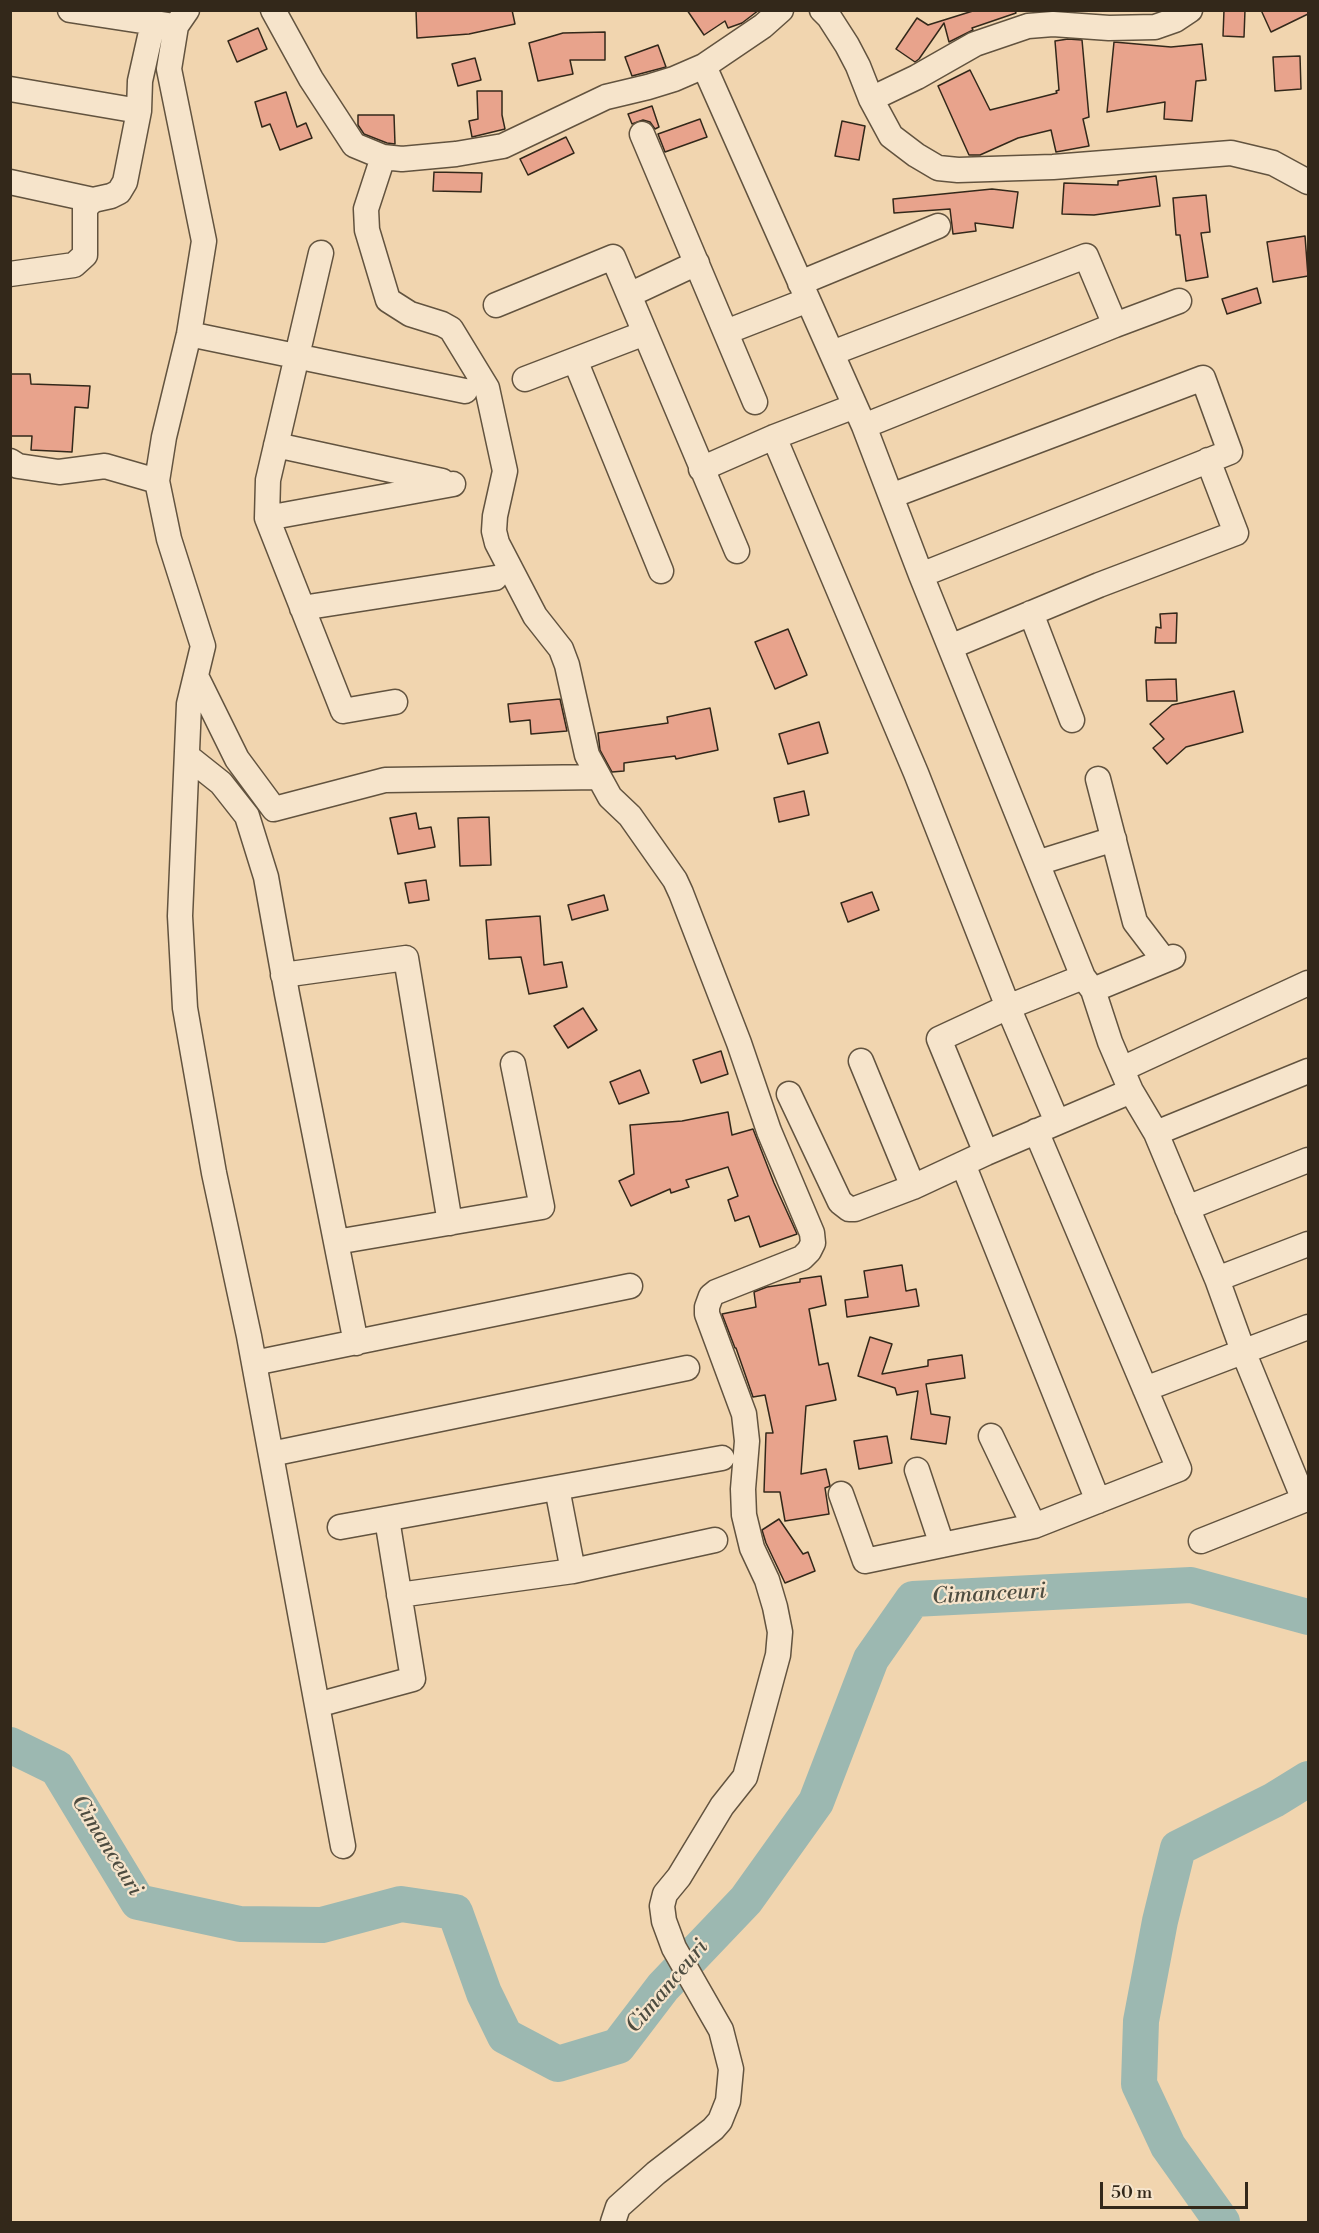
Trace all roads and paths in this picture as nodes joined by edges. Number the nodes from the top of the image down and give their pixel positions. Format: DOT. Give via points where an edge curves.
graph roads {
  1 [pos="70,10"];
  2 [pos="273,10"];
  3 [pos="781,10"];
  4 [pos="822,10"];
  5 [pos="1190,10"];
  6 [pos="172,20"];
  7 [pos="704,66"];
  8 [pos="10,89"];
  9 [pos="871,99"];
  10 [pos="139,111"];
  11 [pos="642,134"];
  12 [pos="382,157"];
  13 [pos="10,182"];
  14 [pos="1308,182"];
  15 [pos="82,198"];
  16 [pos="10,201"];
  17 [pos="938,226"];
  18 [pos="321,253"];
  19 [pos="697,263"];
  20 [pos="10,274"];
  21 [pos="804,291"];
  22 [pos="629,295"];
  23 [pos="1179,301"];
  24 [pos="496,305"];
  25 [pos="1114,325"];
  26 [pos="726,332"];
  27 [pos="645,333"];
  28 [pos="189,334"];
  29 [pos="832,353"];
  30 [pos="297,357"];
  31 [pos="575,360"];
  32 [pos="525,380"];
  33 [pos="465,391"];
  34 [pos="755,402"];
  35 [pos="860,416"];
  36 [pos="774,437"];
  37 [pos="276,445"];
  38 [pos="1208,460"];
  39 [pos="10,461"];
  40 [pos="701,469"];
  41 [pos="157,482"];
  42 [pos="891,496"];
  43 [pos="267,518"];
  44 [pos="737,551"];
  45 [pos="661,571"];
  46 [pos="921,575"];
  47 [pos="495,578"];
  48 [pos="302,608"];
  49 [pos="1031,613"];
  50 [pos="950,647"];
  51 [pos="196,676"];
  52 [pos="395,702"];
  53 [pos="1072,720"];
  54 [pos="187,756"];
  55 [pos="599,777"];
  56 [pos="1098,779"];
  57 [pos="1114,839"];
  58 [pos="1037,863"];
  59 [pos="284,975"];
  60 [pos="1308,983"];
  61 [pos="1088,984"];
  62 [pos="1008,1007"];
  63 [pos="861,1061"];
  64 [pos="513,1064"];
  65 [pos="1308,1071"];
  66 [pos="1126,1080"];
  67 [pos="789,1094"];
  68 [pos="1046,1127"];
  69 [pos="1156,1133"];
  70 [pos="986,1153"];
  71 [pos="1308,1160"];
  72 [pos="963,1164"];
  73 [pos="913,1187"];
  74 [pos="1187,1208"];
  75 [pos="450,1223"];
  76 [pos="336,1242"];
  77 [pos="1308,1244"];
  78 [pos="1217,1279"];
  79 [pos="630,1286"];
  80 [pos="1308,1327"];
  81 [pos="356,1343"];
  82 [pos="1243,1351"];
  83 [pos="254,1363"];
  84 [pos="687,1368"];
  85 [pos="1145,1389"];
  86 [pos="991,1436"];
  87 [pos="271,1454"];
  88 [pos="722,1458"];
  89 [pos="917,1470"];
  90 [pos="557,1488"];
  91 [pos="841,1494"];
  92 [pos="1098,1501"];
  93 [pos="387,1519"];
  94 [pos="1034,1526"];
  95 [pos="340,1527"];
  96 [pos="715,1540"];
  97 [pos="1201,1541"];
  98 [pos="942,1545"];
  99 [pos="573,1571"];
  100 [pos="399,1595"];
  101 [pos="317,1705"];
  102 [pos="343,1846"];
  103 [pos="612,2223"];
  1 -- 6 [label="street"];
  2 -- 12 [label="street" via="340,127 354,145"];
  3 -- 7 [label="street"];
  4 -- 9 [label="street" via="847,45"];
  5 -- 9 [label="street" via="1155,27 1028,26 975,44"];
  6 -- 10 [label="street" via="140,81"];
  6 -- 28 [label="street" via="169,69 204,242"];
  7 -- 12 [label="street" via="657,85 606,97 503,146 427,158"];
  7 -- 21 [label="street"];
  8 -- 10 [label="street"];
  9 -- 14 [label="street" via="891,136 938,168 1053,167 1231,153 1273,163"];
  10 -- 15 [label="street" via="125,182 119,192"];
  11 -- 19 [label="street"];
  12 -- 55 [label="street" via="366,209 367,230 388,300 410,314 451,329 487,388 505,471 495,516 497,543 535,616 561,649 587,755"];
  13 -- 15 [label="street"];
  15 -- 16 [label="street"];
  15 -- 20 [label="street" via="85,255 80,262"];
  17 -- 21 [label="street"];
  18 -- 30 [label="street"];
  19 -- 22 [label="street"];
  19 -- 26 [label="street"];
  21 -- 26 [label="street"];
  21 -- 29 [label="street"];
  22 -- 24 [label="street" via="613,257"];
  22 -- 27 [label="street"];
  23 -- 25 [label="street"];
  25 -- 29 [label="street" via="1086,256"];
  25 -- 35 [label="street"];
  26 -- 34 [label="street"];
  27 -- 31 [label="street"];
  27 -- 40 [label="street"];
  28 -- 30 [label="street"];
  28 -- 41 [label="street"];
  29 -- 35 [label="street"];
  30 -- 33 [label="street"];
  30 -- 37 [label="street"];
  31 -- 32 [label="street"];
  31 -- 45 [label="street"];
  35 -- 36 [label="street"];
  35 -- 42 [label="street"];
  36 -- 40 [label="street"];
  36 -- 62 [label="street" via="916,773"];
  37 -- 43 [label="street" via="268,480"];
  37 -- 43 [label="street" via="453,484"];
  38 -- 42 [label="street" via="1230,452 1203,378"];
  38 -- 46 [label="street"];
  38 -- 49 [label="street" via="1236,532"];
  39 -- 41 [label="street" via="18,466 59,472 105,466"];
  40 -- 44 [label="street"];
  41 -- 51 [label="street" via="169,539 203,646"];
  42 -- 46 [label="street"];
  43 -- 48 [label="street"];
  46 -- 50 [label="street"];
  47 -- 48 [label="street"];
  48 -- 52 [label="street" via="343,711"];
  49 -- 50 [label="street"];
  49 -- 53 [label="street"];
  50 -- 58 [label="street"];
  51 -- 54 [label="street" via="189,704"];
  51 -- 55 [label="street" via="237,759 274,809 385,780"];
  54 -- 59 [label="street" via="221,783 247,816 266,877"];
  54 -- 83 [label="street" via="180,916 185,1008 214,1173"];
  55 -- 103 [label="street" via="681,893 813,1243 802,1257 716,1292 707,1306 747,1426 744,1515 775,1607 780,1632 778,1655 745,1777 665,1894 662,1906 674,1948 716,2020 726,2047 731,2069 728,2101 713,2129 618,2207"];
  56 -- 57 [label="street"];
  57 -- 58 [label="street"];
  57 -- 61 [label="street" via="1135,922 1169,958"];
  58 -- 61 [label="street"];
  59 -- 75 [label="street" via="406,958"];
  59 -- 76 [label="street"];
  60 -- 66 [label="street"];
  61 -- 62 [label="street"];
  61 -- 66 [label="street"];
  62 -- 68 [label="street"];
  62 -- 70 [label="street" via="939,1039"];
  63 -- 73 [label="street"];
  64 -- 75 [label="street" via="542,1207"];
  65 -- 69 [label="street"];
  66 -- 68 [label="street"];
  66 -- 69 [label="street"];
  67 -- 73 [label="street" via="844,1207 855,1209"];
  68 -- 70 [label="street"];
  68 -- 85 [label="street"];
  69 -- 74 [label="street"];
  70 -- 72 [label="street"];
  71 -- 74 [label="street"];
  72 -- 73 [label="street"];
  72 -- 92 [label="street"];
  74 -- 78 [label="street"];
  75 -- 76 [label="street"];
  76 -- 81 [label="street"];
  77 -- 78 [label="street"];
  78 -- 82 [label="street"];
  79 -- 81 [label="street"];
  80 -- 82 [label="street"];
  81 -- 83 [label="street"];
  82 -- 85 [label="street"];
  82 -- 97 [label="street" via="1304,1500"];
  83 -- 87 [label="street"];
  84 -- 87 [label="street"];
  85 -- 92 [label="street" via="1179,1469"];
  86 -- 94 [label="street"];
  87 -- 101 [label="street"];
  88 -- 90 [label="street"];
  89 -- 98 [label="street"];
  90 -- 93 [label="street"];
  90 -- 99 [label="street"];
  91 -- 98 [label="street" via="865,1561"];
  92 -- 94 [label="street"];
  93 -- 95 [label="street"];
  93 -- 100 [label="street"];
  94 -- 98 [label="street"];
  96 -- 99 [label="street"];
  99 -- 100 [label="street"];
  100 -- 101 [label="street" via="412,1679"];
  101 -- 102 [label="street"];
}
